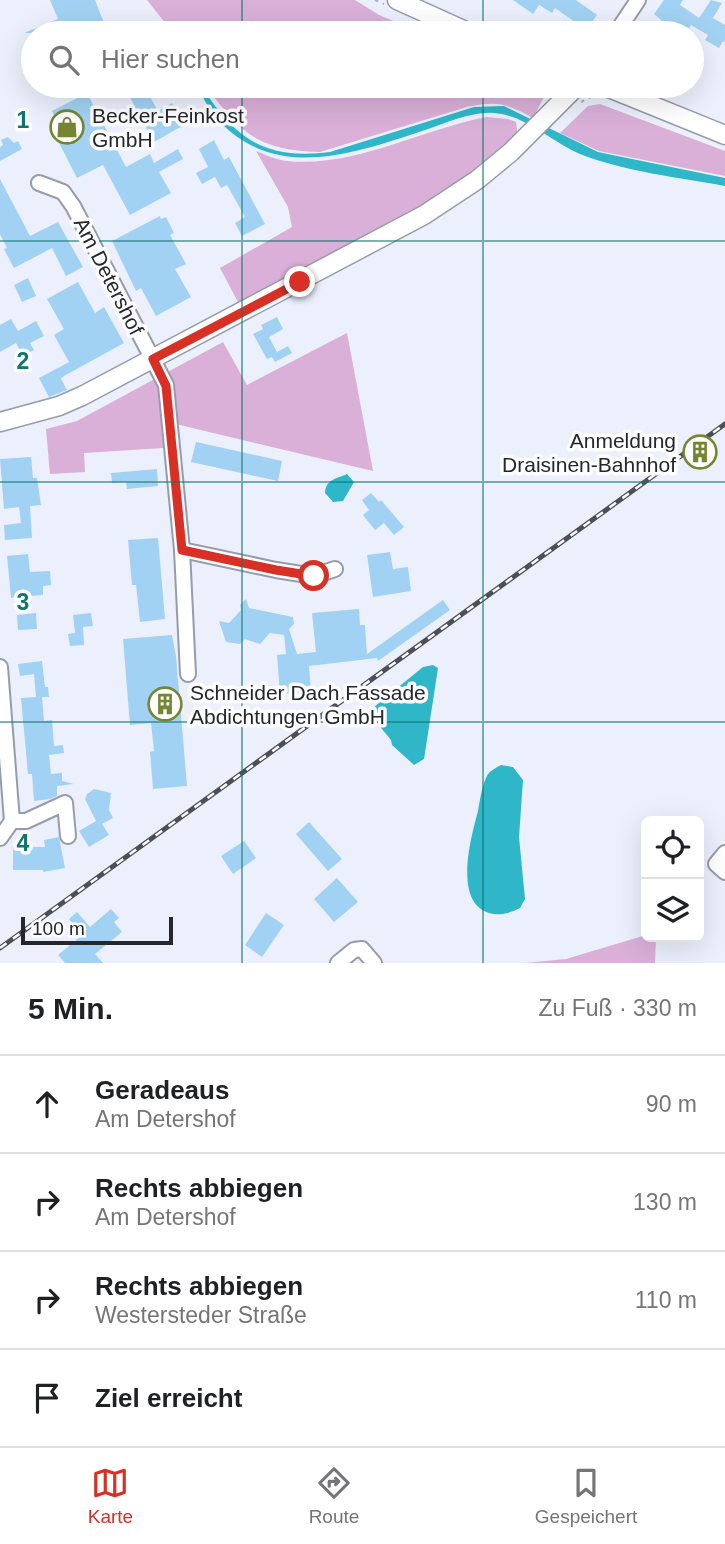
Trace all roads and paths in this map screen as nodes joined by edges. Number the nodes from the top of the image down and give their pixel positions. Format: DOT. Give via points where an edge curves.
graph roads {
  1 [pos="397,0"];
  2 [pos="638,0"];
  3 [pos="443,21"];
  4 [pos="625,21"];
  5 [pos="566,98"];
  6 [pos="634,98"];
  7 [pos="725,135"];
  8 [pos="39,183"];
  9 [pos="153,359"];
  10 [pos="0,422"];
  11 [pos="182,550"];
  12 [pos="335,569"];
  13 [pos="0,667"];
  14 [pos="188,674"];
  15 [pos="12,821"];
  16 [pos="68,836"];
  17 [pos="0,838"];
  18 [pos="725,853"];
  19 [pos="725,872"];
  20 [pos="338,963"];
  21 [pos="374,963"];
  1 -- 3 [label="main road"];
  2 -- 4 [label="street"];
  5 -- 9 [label="main road" via="477,180 424,215"];
  6 -- 7 [label="main road"];
  8 -- 9 [label="street, Am Detershof" via="63,192 68,199"];
  9 -- 10 [label="main road" via="59,406"];
  9 -- 11 [label="street, Am Detershof" via="166,386"];
  11 -- 12 [label="street" via="314,576"];
  11 -- 14 [label="street, Am Detershof"];
  13 -- 15 [label="street"];
  15 -- 16 [label="street" via="26,821 65,803"];
  15 -- 17 [label="street"];
  18 -- 19 [label="street" via="716,864"];
  20 -- 21 [label="street" via="362,949"];
}
